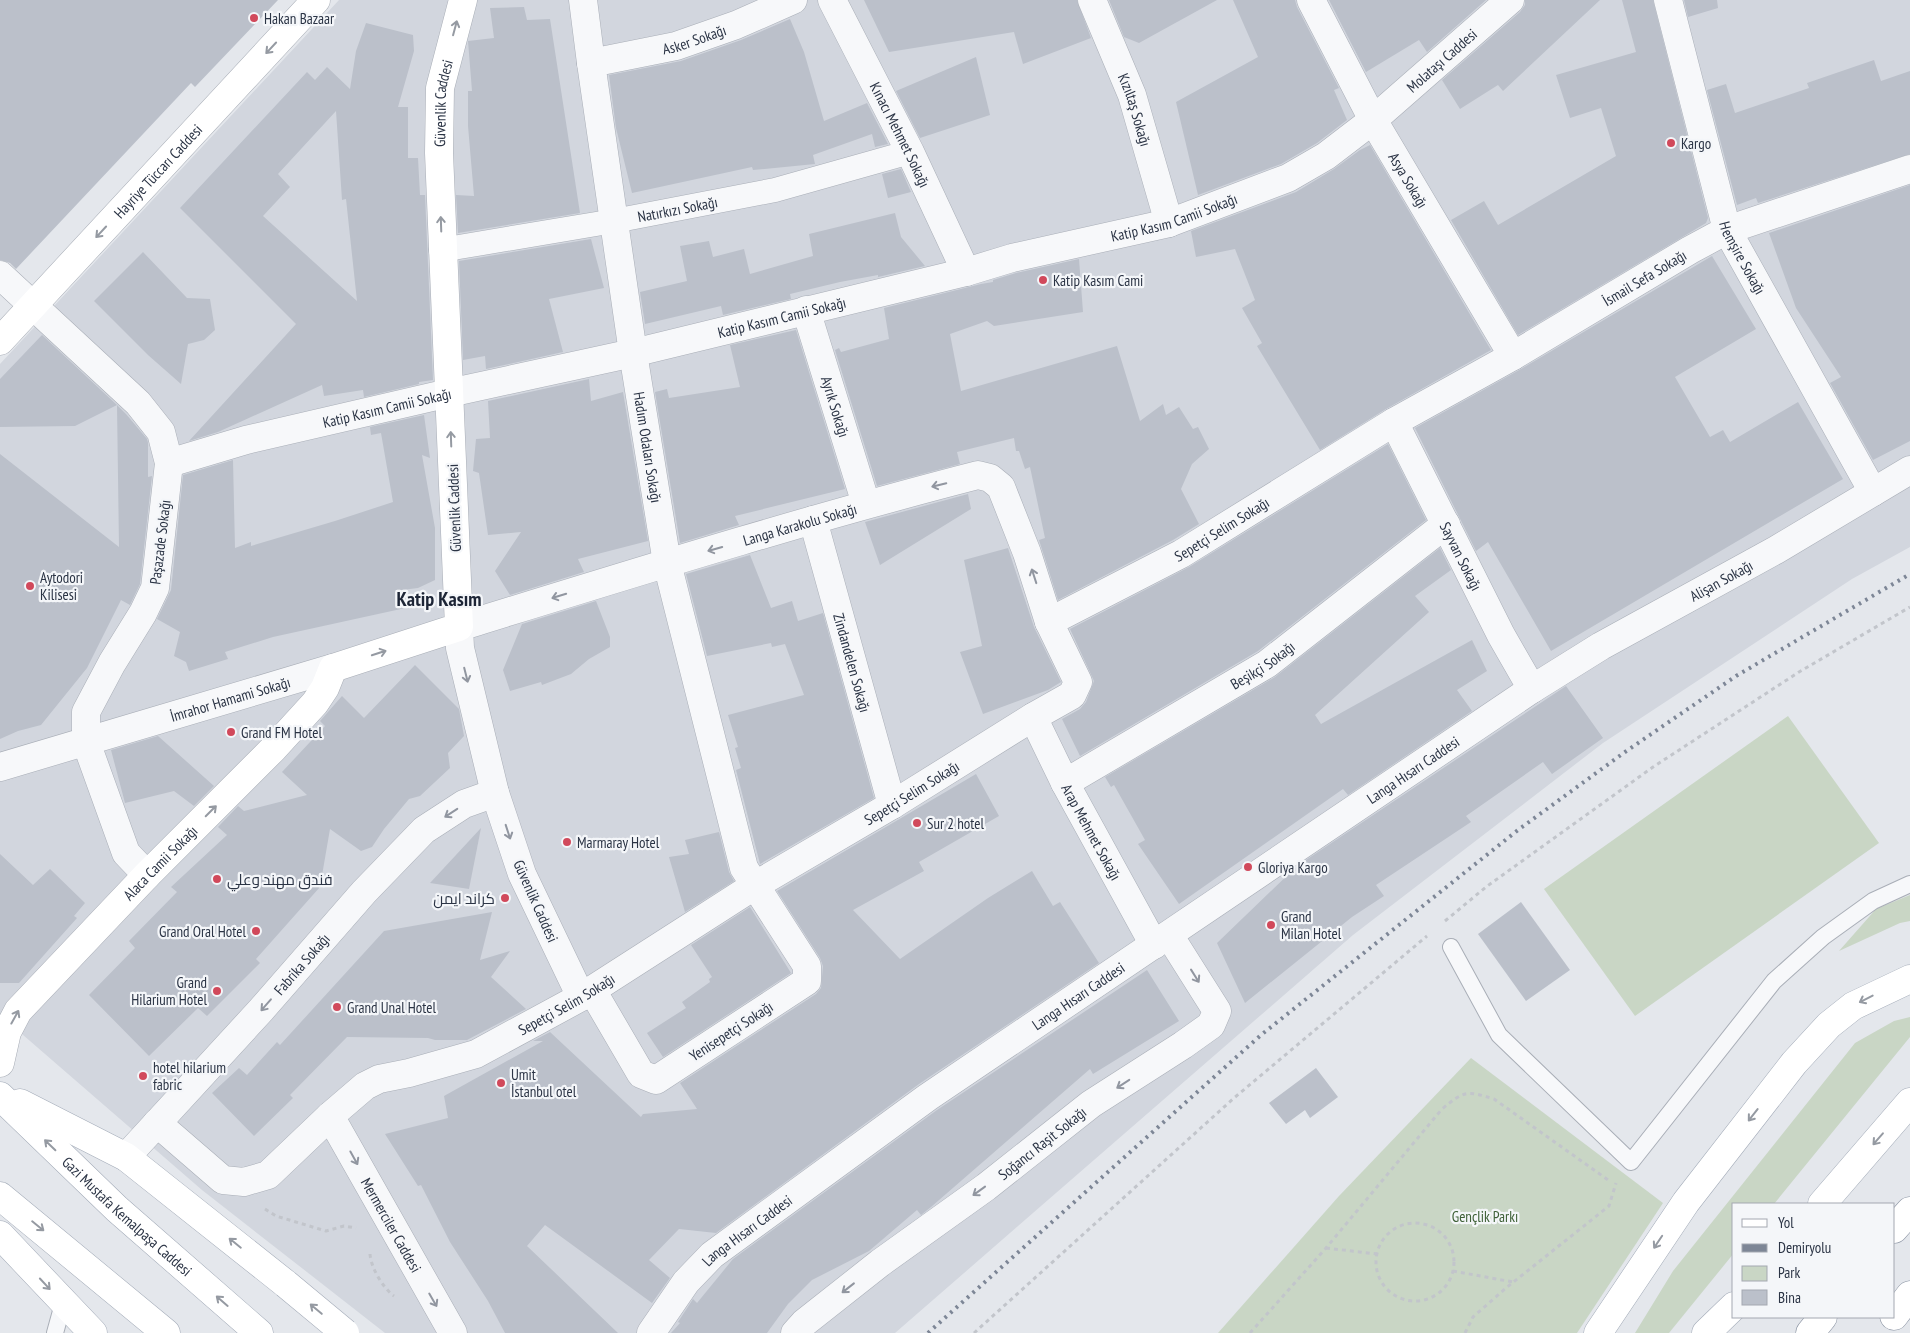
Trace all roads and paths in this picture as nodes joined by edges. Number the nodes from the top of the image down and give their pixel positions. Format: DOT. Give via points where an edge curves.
graph roads {
  1 [pos="316,0"];
  2 [pos="462,0"];
  3 [pos="583,0"];
  4 [pos="792,0"];
  5 [pos="832,0"];
  6 [pos="1092,0"];
  7 [pos="1310,0"];
  8 [pos="1510,0"];
  9 [pos="1668,0"];
  10 [pos="591,63"];
  11 [pos="1373,120"];
  12 [pos="910,152"];
  13 [pos="1910,169"];
  14 [pos="614,221"];
  15 [pos="1169,223"];
  16 [pos="1727,230"];
  17 [pos="441,250"];
  18 [pos="966,272"];
  19 [pos="0,274"];
  20 [pos="33,305"];
  21 [pos="806,310"];
  22 [pos="0,341"];
  23 [pos="633,353"];
  24 [pos="1513,356"];
  25 [pos="449,393"];
  26 [pos="1394,422"];
  27 [pos="169,463"];
  28 [pos="1910,470"];
  29 [pos="1873,492"];
  30 [pos="866,504"];
  31 [pos="813,520"];
  32 [pos="1446,524"];
  33 [pos="667,563"];
  34 [pos="1049,622"];
  35 [pos="459,627"];
  36 [pos="332,668"];
  37 [pos="1532,689"];
  38 [pos="1033,717"];
  39 [pos="86,742"];
  40 [pos="0,767"];
  41 [pos="1065,783"];
  42 [pos="495,793"];
  43 [pos="892,805"];
  44 [pos="147,875"];
  45 [pos="1910,884"];
  46 [pos="754,886"];
  47 [pos="1161,940"];
  48 [pos="1451,947"];
  49 [pos="1910,979"];
  50 [pos="586,994"];
  51 [pos="0,1063"];
  52 [pos="0,1095"];
  53 [pos="1910,1102"];
  54 [pos="330,1116"];
  55 [pos="157,1123"];
  56 [pos="126,1157"];
  57 [pos="1631,1162"];
  58 [pos="223,1180"];
  59 [pos="1615,1185"];
  60 [pos="0,1196"];
  61 [pos="1823,1203"];
  62 [pos="1910,1211"];
  63 [pos="1895,1228"];
  64 [pos="361,1234"];
  65 [pos="0,1235"];
  66 [pos="370,1246"];
  67 [pos="1326,1248"];
  68 [pos="1377,1254"];
  69 [pos="1453,1271"];
  70 [pos="1513,1282"];
  71 [pos="1910,1295"];
  72 [pos="396,1297"];
  73 [pos="63,1304"];
  74 [pos="1732,1308"];
  75 [pos="1895,1314"];
  76 [pos="1740,1318"];
  77 [pos="1822,1318"];
  78 [pos="1891,1318"];
  79 [pos="56,1333"];
  80 [pos="92,1333"];
  81 [pos="166,1333"];
  82 [pos="259,1333"];
  83 [pos="345,1333"];
  84 [pos="453,1333"];
  85 [pos="651,1333"];
  86 [pos="795,1333"];
  87 [pos="1250,1333"];
  88 [pos="1465,1333"];
  89 [pos="1598,1333"];
  90 [pos="1706,1333"];
  91 [pos="1732,1333"];
  92 [pos="1810,1333"];
  93 [pos="1880,1333"];
  1 -- 20 [label="main road, Hayriye Tüccarı Caddesi, one-way"];
  17 -- 2 [label="main road, Güvenlik Caddesi, one-way" via="440,88"];
  3 -- 10 [label="street, Hadım Odaları Sokağı"];
  4 -- 10 [label="street, Asker Sokağı" via="736,25 676,46"];
  5 -- 12 [label="street, Kınacı Mehmet Sokağı"];
  6 -- 15 [label="street, Kızıltaş Sokağı" via="1132,95"];
  7 -- 11 [label="street, Asya Sokağı"];
  8 -- 11 [label="street, Molataşı Caddesi"];
  9 -- 16 [label="street, Hemşire Sokağı"];
  10 -- 14 [label="street, Hadım Odaları Sokağı"];
  11 -- 15 [label="street, Katip Kasım Camii Sokağı" via="1326,156 1288,178"];
  11 -- 24 [label="street, Asya Sokağı"];
  12 -- 14 [label="street, Natırkızı Sokağı" via="775,190"];
  12 -- 18 [label="street, Kınacı Mehmet Sokağı"];
  13 -- 16 [label="street, İsmail Sefa Sokağı"];
  14 -- 17 [label="street, Natırkızı Sokağı"];
  14 -- 23 [label="street, Hadım Odaları Sokağı"];
  15 -- 18 [label="street, Katip Kasım Camii Sokağı" via="1012,258"];
  16 -- 24 [label="street, İsmail Sefa Sokağı"];
  16 -- 29 [label="street, Hemşire Sokağı"];
  17 -- 25 [label="main road, Güvenlik Caddesi"];
  18 -- 21 [label="street, Katip Kasım Camii Sokağı"];
  19 -- 20 [label="street, Paşazade Sokağı"];
  20 -- 22 [label="main road, Hayriye Tüccarı Caddesi"];
  20 -- 27 [label="street, Paşazade Sokağı" via="138,403 161,432"];
  21 -- 23 [label="street, Katip Kasım Camii Sokağı"];
  21 -- 30 [label="street, Ayrık Sokağı"];
  23 -- 25 [label="street, Katip Kasım Camii Sokağı"];
  23 -- 33 [label="street, Hadım Odaları Sokağı"];
  24 -- 26 [label="street, İsmail Sefa Sokağı"];
  25 -- 27 [label="street, Katip Kasım Camii Sokağı" via="246,440"];
  35 -- 25 [label="main road, Güvenlik Caddesi, one-way"];
  26 -- 32 [label="street, Sayvan Sokağı"];
  26 -- 34 [label="street, Sepetçi Selim Sokağı" via="1180,554"];
  27 -- 39 [label="street, Paşazade Sokağı" via="156,588 86,712"];
  28 -- 29 [label="street, Alişan Sokağı"];
  29 -- 37 [label="street, Alişan Sokağı" via="1776,550 1601,646"];
  30 -- 31 [label="street, Langa Karakolu Sokağı"];
  34 -- 30 [label="street, Langa Karakolu Sokağı, one-way" via="1012,512 1001,487 990,478 978,475"];
  31 -- 33 [label="street, Langa Karakolu Sokağı, one-way"];
  31 -- 43 [label="street, Zindandelen Sokağı"];
  32 -- 37 [label="street, Sayvan Sokağı" via="1501,635"];
  32 -- 41 [label="street, Beşikçi Sokağı" via="1267,664"];
  33 -- 35 [label="street, Langa Karakolu Sokağı, one-way"];
  33 -- 46 [label="street, Hadım Odaları Sokağı" via="744,868"];
  34 -- 38 [label="street, Sepetçi Selim Sokağı" via="1078,682 1072,695"];
  36 -- 35 [label="main road, İmrahor Hamami Sokağı, one-way"];
  35 -- 42 [label="street, Güvenlik Caddesi, one-way" via="460,648"];
  36 -- 39 [label="street, İmrahor Hamami Sokağı"];
  44 -- 36 [label="main road, Alaca Camii Sokağı, one-way" via="303,716 325,688"];
  37 -- 47 [label="street, Langa Hısarı Caddesi"];
  38 -- 41 [label="street, Arap Mehmet Sokağı"];
  38 -- 43 [label="street, Sepetçi Selim Sokağı"];
  39 -- 40 [label="street, İmrahor Hamami Sokağı"];
  39 -- 44 [label="street, Paşazade Sokağı" via="126,853"];
  41 -- 47 [label="street, Arap Mehmet Sokağı"];
  42 -- 50 [label="street, Güvenlik Caddesi, one-way" via="522,874"];
  42 -- 55 [label="street, Fabrika Sokağı, one-way" via="464,804 424,830 364,892"];
  43 -- 46 [label="street, Sepetçi Selim Sokağı"];
  51 -- 44 [label="main road, Alaca Camii Sokağı, one-way" via="7,1032 18,1011"];
  45 -- 57 [label="lane" via="1873,900 1774,981"];
  46 -- 50 [label="street, Sepetçi Selim Sokağı"];
  46 -- 50 [label="street, Yenisepetçi Sokağı" via="807,966 807,981 656,1080 642,1074"];
  47 -- 85 [label="street, Langa Hısarı Caddesi" via="928,1097 712,1256 686,1282"];
  47 -- 86 [label="street, Soğancı Raşit Sokağı, one-way" via="1217,1011 1211,1025 1091,1104 986,1187 880,1263"];
  48 -- 57 [label="lane" via="1499,1034"];
  49 -- 89 [label="main road, one-way" via="1853,1006 1829,1024 1794,1063 1686,1202"];
  50 -- 54 [label="street, Sepetçi Selim Sokağı" via="476,1054 379,1079 365,1086"];
  52 -- 56 [label="main road"];
  82 -- 52 [label="main road, Gazi Mustafa Kemalpaşa Caddesi, one-way" via="117,1209"];
  53 -- 61 [label="main road, one-way"];
  54 -- 58 [label="street, Sepetçi Selim Sokağı" via="268,1175 244,1182"];
  54 -- 84 [label="street, Mermerciler Caddesi, one-way"];
  55 -- 56 [label="street, Fabrika Sokağı"];
  55 -- 58 [label="street"];
  83 -- 56 [label="main road, one-way, bridge"];
  57 -- 59 [label="path"];
  58 -- 64 [label="path" via="276,1216 326,1231 344,1226 356,1228"];
  59 -- 67 [label="path" via="1494,1099 1472,1092 1456,1098 1442,1110"];
  59 -- 70 [label="path" via="1609,1206"];
  60 -- 81 [label="main road, one-way"];
  62 -- 63 [label="main road"];
  65 -- 73 [label="main road, one-way"];
  66 -- 72 [label="path" via="370,1261 388,1291"];
  67 -- 68 [label="path"];
  67 -- 87 [label="path"];
  68 -- 69 [label="path" via="1376,1267 1386,1289 1406,1300 1418,1301 1440,1292"];
  68 -- 69 [label="path" via="1391,1231 1403,1225 1430,1226 1450,1244 1454,1257"];
  69 -- 70 [label="path"];
  70 -- 88 [label="path" via="1473,1317"];
  71 -- 75 [label="main road"];
  73 -- 79 [label="lane"];
  73 -- 80 [label="main road"];
  74 -- 90 [label="main road"];
  76 -- 91 [label="main road"];
  77 -- 92 [label="main road"];
  78 -- 93 [label="main road"];
}
